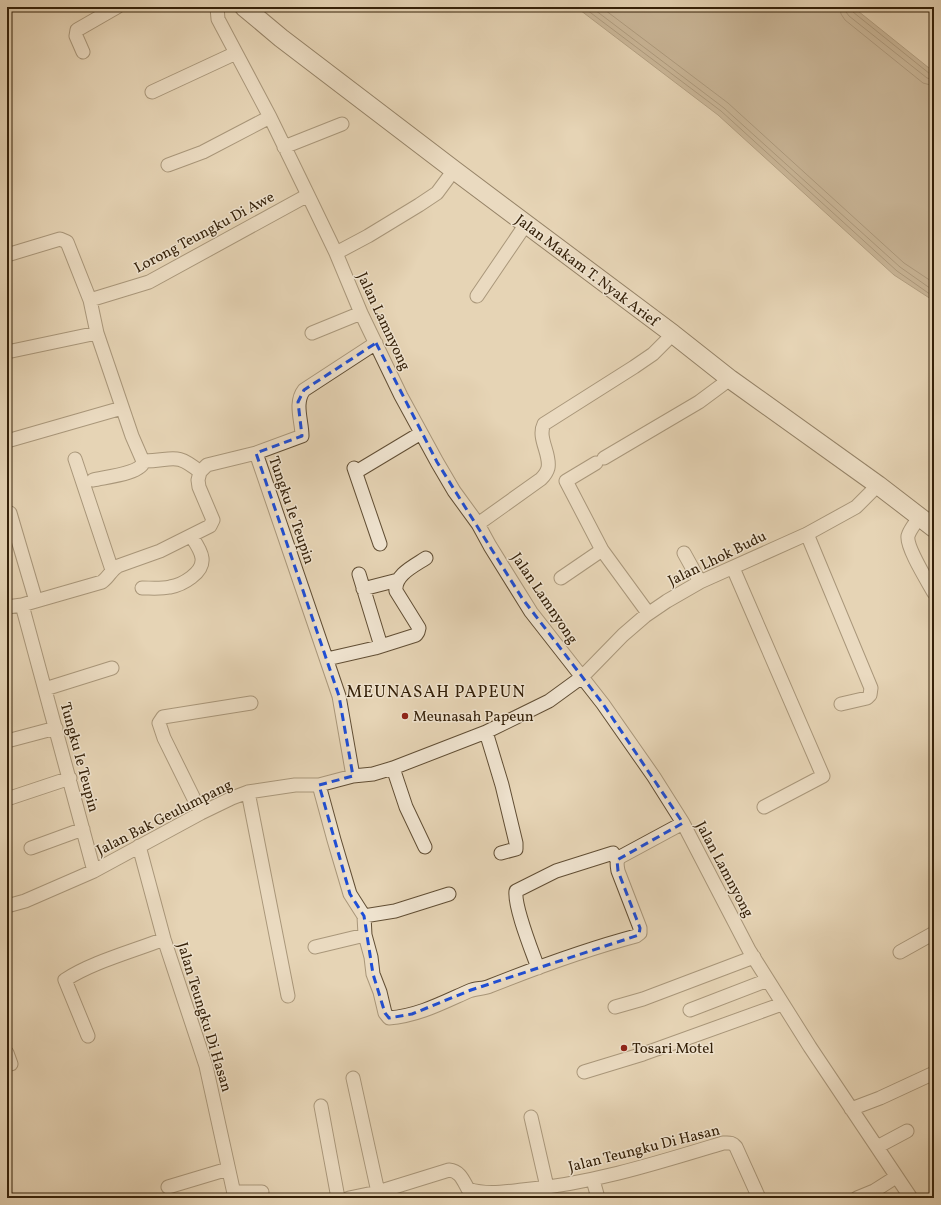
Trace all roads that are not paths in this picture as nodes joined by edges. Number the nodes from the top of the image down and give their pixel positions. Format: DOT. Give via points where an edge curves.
graph roads {
  1 [pos="117,7"];
  2 [pos="218,7"];
  3 [pos="244,7"];
  4 [pos="83,52"];
  5 [pos="236,53"];
  6 [pos="152,92"];
  7 [pos="270,117"];
  8 [pos="342,124"];
  9 [pos="284,147"];
  10 [pos="168,165"];
  11 [pos="454,170"];
  12 [pos="308,195"];
  13 [pos="526,224"];
  14 [pos="336,253"];
  15 [pos="7,255"];
  16 [pos="477,296"];
  17 [pos="90,300"];
  18 [pos="361,313"];
  19 [pos="312,332"];
  20 [pos="97,333"];
  21 [pos="673,334"];
  22 [pos="376,343"];
  23 [pos="7,352"];
  24 [pos="730,379"];
  25 [pos="122,408"];
  26 [pos="421,434"];
  27 [pos="7,441"];
  28 [pos="256,453"];
  29 [pos="75,459"];
  30 [pos="144,461"];
  31 [pos="200,472"];
  32 [pos="93,480"];
  33 [pos="878,485"];
  34 [pos="10,513"];
  35 [pos="919,517"];
  36 [pos="478,524"];
  37 [pos="934,528"];
  38 [pos="807,534"];
  39 [pos="191,536"];
  40 [pos="380,544"];
  41 [pos="602,550"];
  42 [pos="684,553"];
  43 [pos="426,558"];
  44 [pos="733,568"];
  45 [pos="112,570"];
  46 [pos="359,574"];
  47 [pos="561,578"];
  48 [pos="398,580"];
  49 [pos="700,582"];
  50 [pos="142,588"];
  51 [pos="364,590"];
  52 [pos="934,593"];
  53 [pos="36,601"];
  54 [pos="22,605"];
  55 [pos="7,607"];
  56 [pos="648,614"];
  57 [pos="381,646"];
  58 [pos="327,659"];
  59 [pos="112,668"];
  60 [pos="582,677"];
  61 [pos="45,689"];
  62 [pos="251,703"];
  63 [pos="841,704"];
  64 [pos="56,728"];
  65 [pos="486,732"];
  66 [pos="7,741"];
  67 [pos="392,768"];
  68 [pos="353,776"];
  69 [pos="70,778"];
  70 [pos="319,785"];
  71 [pos="248,792"];
  72 [pos="7,799"];
  73 [pos="764,807"];
  74 [pos="200,812"];
  75 [pos="683,823"];
  76 [pos="83,829"];
  77 [pos="139,846"];
  78 [pos="425,847"];
  79 [pos="31,848"];
  80 [pos="501,853"];
  81 [pos="618,860"];
  82 [pos="94,871"];
  83 [pos="449,894"];
  84 [pos="7,906"];
  85 [pos="364,916"];
  86 [pos="934,933"];
  87 [pos="365,935"];
  88 [pos="164,939"];
  89 [pos="315,947"];
  90 [pos="900,952"];
  91 [pos="754,957"];
  92 [pos="538,968"];
  93 [pos="768,980"];
  94 [pos="288,996"];
  95 [pos="782,1004"];
  96 [pos="616,1007"];
  97 [pos="690,1010"];
  98 [pos="88,1036"];
  99 [pos="584,1072"];
  100 [pos="934,1072"];
  101 [pos="352,1078"];
  102 [pos="321,1106"];
  103 [pos="851,1109"];
  104 [pos="532,1117"];
  105 [pos="907,1131"];
  106 [pos="877,1147"];
  107 [pos="228,1169"];
  108 [pos="896,1177"];
  109 [pos="593,1180"];
  110 [pos="168,1187"];
  111 [pos="547,1187"];
  112 [pos="262,1192"];
  113 [pos="378,1192"];
  114 [pos="234,1195"];
  115 [pos="338,1198"];
  116 [pos="348,1198"];
  117 [pos="598,1198"];
  118 [pos="758,1198"];
  119 [pos="857,1198"];
  120 [pos="911,1198"];
  1 -- 4 [label="street" via="77,30 76,36"];
  2 -- 5 [label="street, Jalan Lamnyong" via="218,18"];
  3 -- 11 [label="street, Jalan Makam T. Nyak Arief"];
  5 -- 6 [label="street"];
  5 -- 7 [label="street, Jalan Lamnyong"];
  7 -- 9 [label="street, Jalan Lamnyong"];
  7 -- 10 [label="street" via="203,152"];
  8 -- 9 [label="street"];
  9 -- 12 [label="street, Jalan Lamnyong"];
  11 -- 13 [label="street, Jalan Makam T. Nyak Arief"];
  11 -- 14 [label="street" via="436,192 419,205"];
  12 -- 14 [label="street, Jalan Lamnyong"];
  12 -- 17 [label="street, Lorong Teungku Di Awe" via="149,282"];
  13 -- 16 [label="street"];
  13 -- 21 [label="street, Jalan Makam T. Nyak Arief"];
  14 -- 18 [label="street, Jalan Lamnyong"];
  15 -- 17 [label="street" via="63,239 67,242"];
  17 -- 20 [label="street"];
  18 -- 19 [label="street"];
  18 -- 22 [label="street, Jalan Lamnyong"];
  20 -- 23 [label="street"];
  20 -- 25 [label="street"];
  21 -- 24 [label="street, Jalan Makam T. Nyak Arief"];
  21 -- 36 [label="street" via="653,354 544,424 542,433 548,463 546,473"];
  22 -- 26 [label="street, Jalan Lamnyong"];
  22 -- 28 [label="street" via="304,390 298,402 302,436"];
  24 -- 33 [label="street, Jalan Makam T. Nyak Arief"];
  24 -- 41 [label="street" via="699,402 566,481"];
  25 -- 27 [label="street"];
  25 -- 30 [label="street"];
  26 -- 36 [label="street, Jalan Lamnyong" via="454,491"];
  26 -- 40 [label="street" via="355,470"];
  28 -- 31 [label="street, Tungku Ie Teupin" via="207,465"];
  28 -- 58 [label="street, Tungku Ie Teupin"];
  29 -- 45 [label="street"];
  30 -- 31 [label="street" via="183,459"];
  30 -- 32 [label="street" via="143,466 135,471"];
  31 -- 39 [label="street" via="199,487 213,522"];
  33 -- 35 [label="street, Jalan Makam T. Nyak Arief"];
  33 -- 38 [label="street, Jalan Lhok Budu" via="856,507"];
  34 -- 53 [label="street"];
  35 -- 37 [label="street, Jalan Makam T. Nyak Arief"];
  35 -- 52 [label="street" via="908,535 908,541"];
  36 -- 60 [label="street, Jalan Lamnyong" via="531,612"];
  38 -- 44 [label="street, Jalan Lhok Budu"];
  38 -- 63 [label="street" via="871,688 867,698"];
  39 -- 45 [label="street"];
  39 -- 50 [label="street" via="202,557 202,564 197,572 170,587"];
  41 -- 47 [label="street"];
  41 -- 56 [label="street"];
  42 -- 49 [label="street"];
  43 -- 48 [label="street"];
  44 -- 49 [label="street, Jalan Lhok Budu"];
  44 -- 73 [label="street" via="823,776"];
  45 -- 53 [label="street" via="102,582"];
  46 -- 51 [label="street"];
  48 -- 51 [label="street"];
  48 -- 57 [label="street" via="395,585 396,591 419,628 418,632 411,637"];
  49 -- 56 [label="street, Jalan Lhok Budu"];
  51 -- 57 [label="street"];
  53 -- 54 [label="street"];
  54 -- 55 [label="street"];
  54 -- 61 [label="street, Tungku Ie Teupin"];
  56 -- 60 [label="street, Jalan Lhok Budu" via="623,635"];
  57 -- 58 [label="street"];
  58 -- 68 [label="street, Tungku Ie Teupin" via="339,696"];
  59 -- 61 [label="street"];
  60 -- 65 [label="street, Jalan Bak Geulumpang" via="549,701"];
  60 -- 75 [label="street, Jalan Lamnyong"];
  61 -- 64 [label="street, Tungku Ie Teupin"];
  62 -- 74 [label="street" via="163,717 160,723 164,738"];
  64 -- 66 [label="street"];
  64 -- 69 [label="street, Tungku Ie Teupin"];
  65 -- 67 [label="street, Jalan Bak Geulumpang"];
  65 -- 80 [label="street" via="516,843 516,849"];
  67 -- 68 [label="street, Jalan Bak Geulumpang" via="373,774"];
  67 -- 78 [label="street" via="406,807"];
  68 -- 70 [label="street, Jalan Bak Geulumpang"];
  69 -- 72 [label="street"];
  69 -- 76 [label="street, Tungku Ie Teupin"];
  70 -- 71 [label="street, Jalan Bak Geulumpang" via="295,785"];
  70 -- 85 [label="street" via="350,894"];
  71 -- 74 [label="street, Jalan Bak Geulumpang"];
  71 -- 94 [label="street"];
  74 -- 77 [label="street, Jalan Bak Geulumpang"];
  75 -- 81 [label="street"];
  75 -- 91 [label="street, Jalan Lamnyong"];
  76 -- 79 [label="street"];
  76 -- 82 [label="street, Tungku Ie Teupin"];
  77 -- 82 [label="street, Jalan Bak Geulumpang"];
  77 -- 88 [label="street, Jalan Teungku Di Hasan"];
  81 -- 92 [label="street" via="618,871 640,928 639,935"];
  81 -- 92 [label="street" via="613,854 596,858 556,871 516,891 518,907"];
  82 -- 84 [label="street, Jalan Bak Geulumpang" via="25,901"];
  83 -- 85 [label="street" via="395,911"];
  85 -- 87 [label="street"];
  86 -- 90 [label="street"];
  87 -- 89 [label="street"];
  87 -- 92 [label="street" via="373,974 385,1013 389,1018 412,1014 471,990 488,987"];
  88 -- 98 [label="street" via="98,964 65,980"];
  88 -- 107 [label="street, Jalan Teungku Di Hasan" via="206,1066"];
  91 -- 93 [label="street, Jalan Lamnyong"];
  91 -- 96 [label="street"];
  93 -- 95 [label="street, Jalan Lamnyong"];
  93 -- 97 [label="street"];
  95 -- 99 [label="street" via="643,1054"];
  95 -- 103 [label="street, Jalan Lamnyong"];
  100 -- 103 [label="street"];
  101 -- 113 [label="street"];
  102 -- 115 [label="street"];
  103 -- 106 [label="street, Jalan Lamnyong"];
  104 -- 111 [label="street"];
  105 -- 106 [label="street"];
  106 -- 108 [label="street, Jalan Lamnyong"];
  107 -- 110 [label="street"];
  107 -- 114 [label="street, Jalan Teungku Di Hasan"];
  108 -- 119 [label="street"];
  108 -- 120 [label="street, Jalan Lamnyong"];
  109 -- 111 [label="street, Jalan Teungku Di Hasan"];
  109 -- 117 [label="street"];
  109 -- 118 [label="street, Jalan Teungku Di Hasan" via="730,1142 736,1147"];
  111 -- 113 [label="street, Jalan Teungku Di Hasan" via="496,1193 474,1191 468,1189 458,1173 449,1170"];
  112 -- 114 [label="street"];
  113 -- 116 [label="street, Jalan Teungku Di Hasan"];
}
